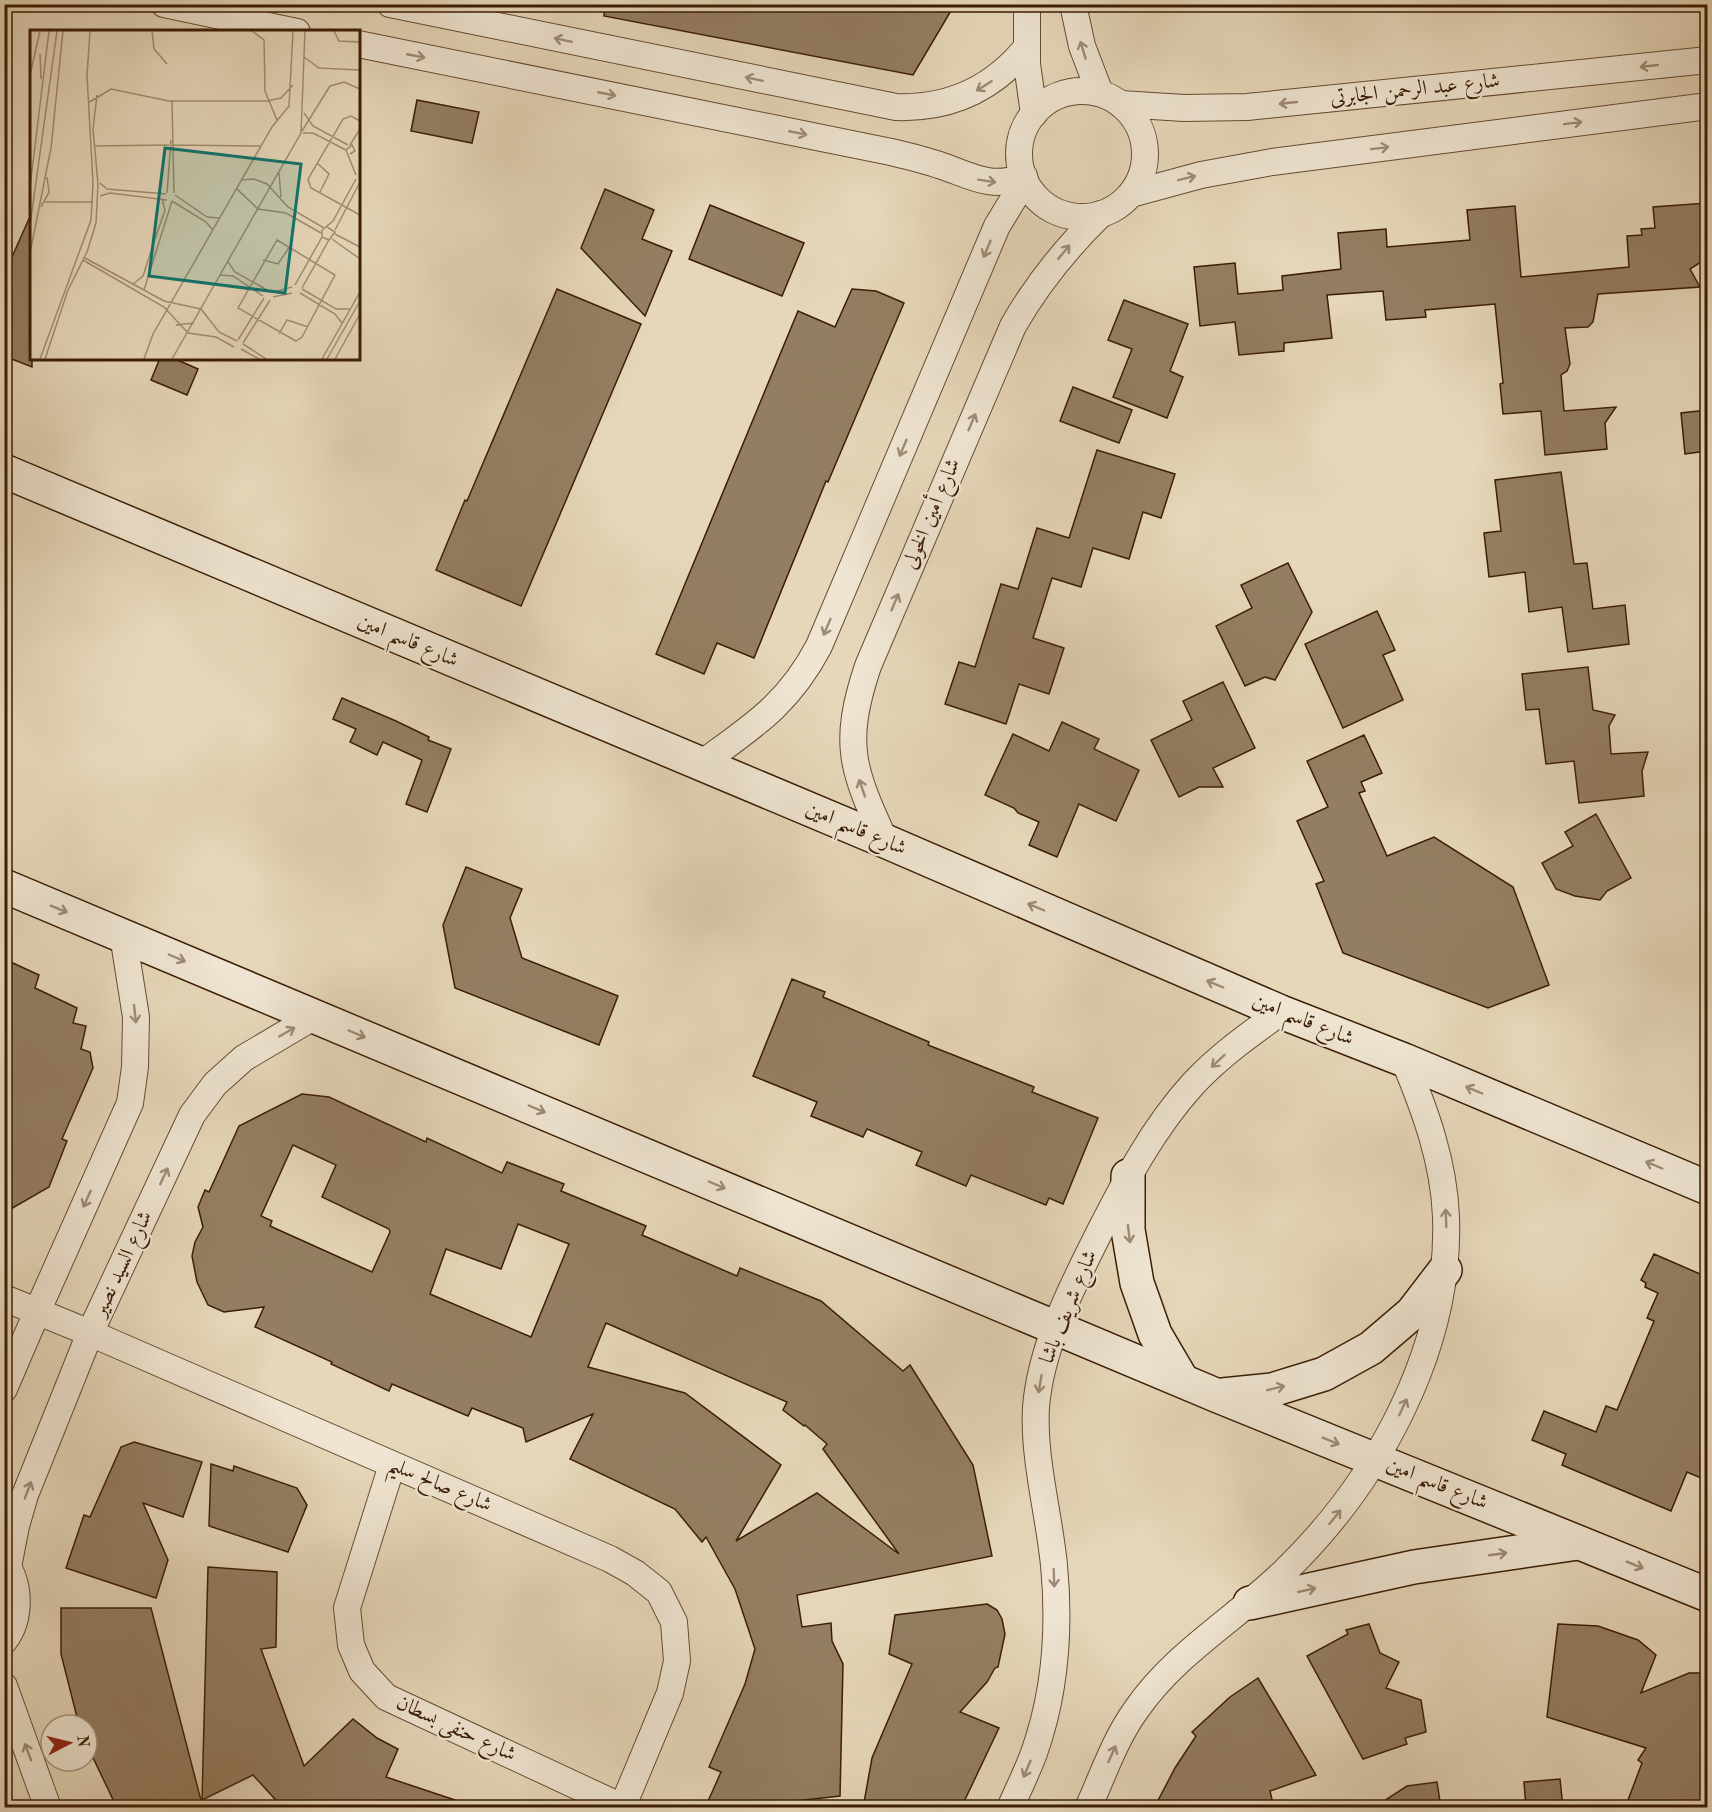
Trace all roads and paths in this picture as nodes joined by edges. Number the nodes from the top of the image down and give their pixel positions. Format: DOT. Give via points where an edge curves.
graph roads {
  1 [pos="164,4"];
  2 [pos="390,4"];
  3 [pos="1027,4"];
  4 [pos="1073,4"];
  5 [pos="288,30"];
  6 [pos="360,44"];
  7 [pos="1027,47"];
  8 [pos="1707,60"];
  9 [pos="1111,99"];
  10 [pos="1707,106"];
  11 [pos="1034,114"];
  12 [pos="1025,178"];
  13 [pos="1131,194"];
  14 [pos="1101,214"];
  15 [pos="4,471"];
  16 [pos="701,764"];
  17 [pos="885,841"];
  18 [pos="4,886"];
  19 [pos="123,935"];
  20 [pos="1281,1012"];
  21 [pos="315,1016"];
  22 [pos="1404,1060"];
  23 [pos="1128,1176"];
  24 [pos="1707,1188"];
  25 [pos="1446,1270"];
  26 [pos="4,1299"];
  27 [pos="36,1312"];
  28 [pos="1056,1328"];
  29 [pos="90,1333"];
  30 [pos="1182,1380"];
  31 [pos="4,1389"];
  32 [pos="1218,1396"];
  33 [pos="1377,1459"];
  34 [pos="392,1465"];
  35 [pos="1580,1543"];
  36 [pos="6,1564"];
  37 [pos="1707,1594"];
  38 [pos="1250,1603"];
  39 [pos="4,1641"];
  40 [pos="4,1686"];
  41 [pos="622,1807"];
  42 [pos="48,1808"];
  43 [pos="1010,1808"];
  44 [pos="1088,1808"];
  1 -- 5 [label="street"];
  7 -- 2 [label="street, one-way" via="1001,74 970,94 933,105 896,107"];
  3 -- 7 [label="street"];
  9 -- 4 [label="street, one-way" via="1082,46"];
  6 -- 12 [label="street, one-way" via="899,154 982,181"];
  7 -- 11 [label="street"];
  8 -- 9 [label="street, شارع عبد الرحمن الجابرتى, one-way" via="1247,107 1184,108"];
  9 -- 11 [label="street" via="1076,91 1064,93"];
  9 -- 13 [label="street" via="1135,120 1144,140 1143,169"];
  13 -- 10 [label="street, one-way" via="1201,175 1272,162"];
  11 -- 12 [label="street" via="1020,149"];
  12 -- 14 [label="street" via="1033,193 1057,211 1071,216"];
  12 -- 16 [label="street, one-way" via="997,226 808,666 781,702"];
  13 -- 14 [label="street"];
  17 -- 14 [label="street, شارع أمين الخولى, one-way" via="863,793 853,751 855,708 868,666 1013,326 1052,266"];
  15 -- 16 [label="main road, شارع قاسم امين"];
  16 -- 17 [label="main road, شارع قاسم امين"];
  20 -- 17 [label="main road, شارع قاسم امين, one-way"];
  18 -- 19 [label="main road, شارع قاسم امين, one-way"];
  19 -- 21 [label="main road, شارع قاسم امين, one-way"];
  19 -- 27 [label="street, one-way" via="136,1017 130,1103"];
  20 -- 22 [label="main road, شارع قاسم امين"];
  20 -- 23 [label="street, شارع شريف باشا, one-way" via="1235,1045 1193,1083 1158,1127"];
  21 -- 28 [label="main road, شارع قاسم امين, one-way"];
  29 -- 21 [label="street, شارع السيد نصير, one-way" via="192,1115 215,1084 244,1058"];
  24 -- 22 [label="main road, شارع قاسم امين, one-way"];
  25 -- 22 [label="street, one-way" via="1446,1216 1439,1162 1425,1110"];
  23 -- 28 [label="street, شارع شريف باشا"];
  23 -- 30 [label="main road, one-way" via="1128,1230 1137,1283 1155,1334"];
  32 -- 25 [label="main road, one-way" via="1272,1390 1324,1374 1352,1359 1412,1313"];
  33 -- 25 [label="street, one-way" via="1406,1403 1429,1339"];
  26 -- 27 [label="street, شارع صالح سليم"];
  27 -- 29 [label="street, شارع صالح سليم"];
  27 -- 31 [label="street"];
  28 -- 30 [label="main road, شارع قاسم امين"];
  28 -- 43 [label="street, شارع شريف باشا, one-way" via="1036,1408 1054,1566 1057,1636 1050,1694 1034,1753"];
  29 -- 34 [label="street, شارع صالح سليم"];
  36 -- 29 [label="street, شارع السيد نصير, one-way" via="25,1495"];
  30 -- 32 [label="main road, شارع قاسم امين"];
  32 -- 33 [label="main road, شارع قاسم امين, one-way"];
  33 -- 35 [label="main road, شارع قاسم امين"];
  38 -- 33 [label="street, one-way" via="1319,1536"];
  34 -- 41 [label="street, شارع حنفى بسطان" via="347,1608 351,1645 362,1671 386,1697"];
  34 -- 41 [label="street, شارع صالح سليم" via="610,1558 659,1592 674,1622 677,1661 670,1693"];
  35 -- 37 [label="main road, شارع قاسم امين, one-way"];
  38 -- 35 [label="main road, one-way" via="1414,1567"];
  36 -- 39 [label="street" via="16,1589 16,1613"];
  44 -- 38 [label="street, one-way" via="1136,1709 1171,1669"];
  42 -- 40 [label="street, one-way"];
}
